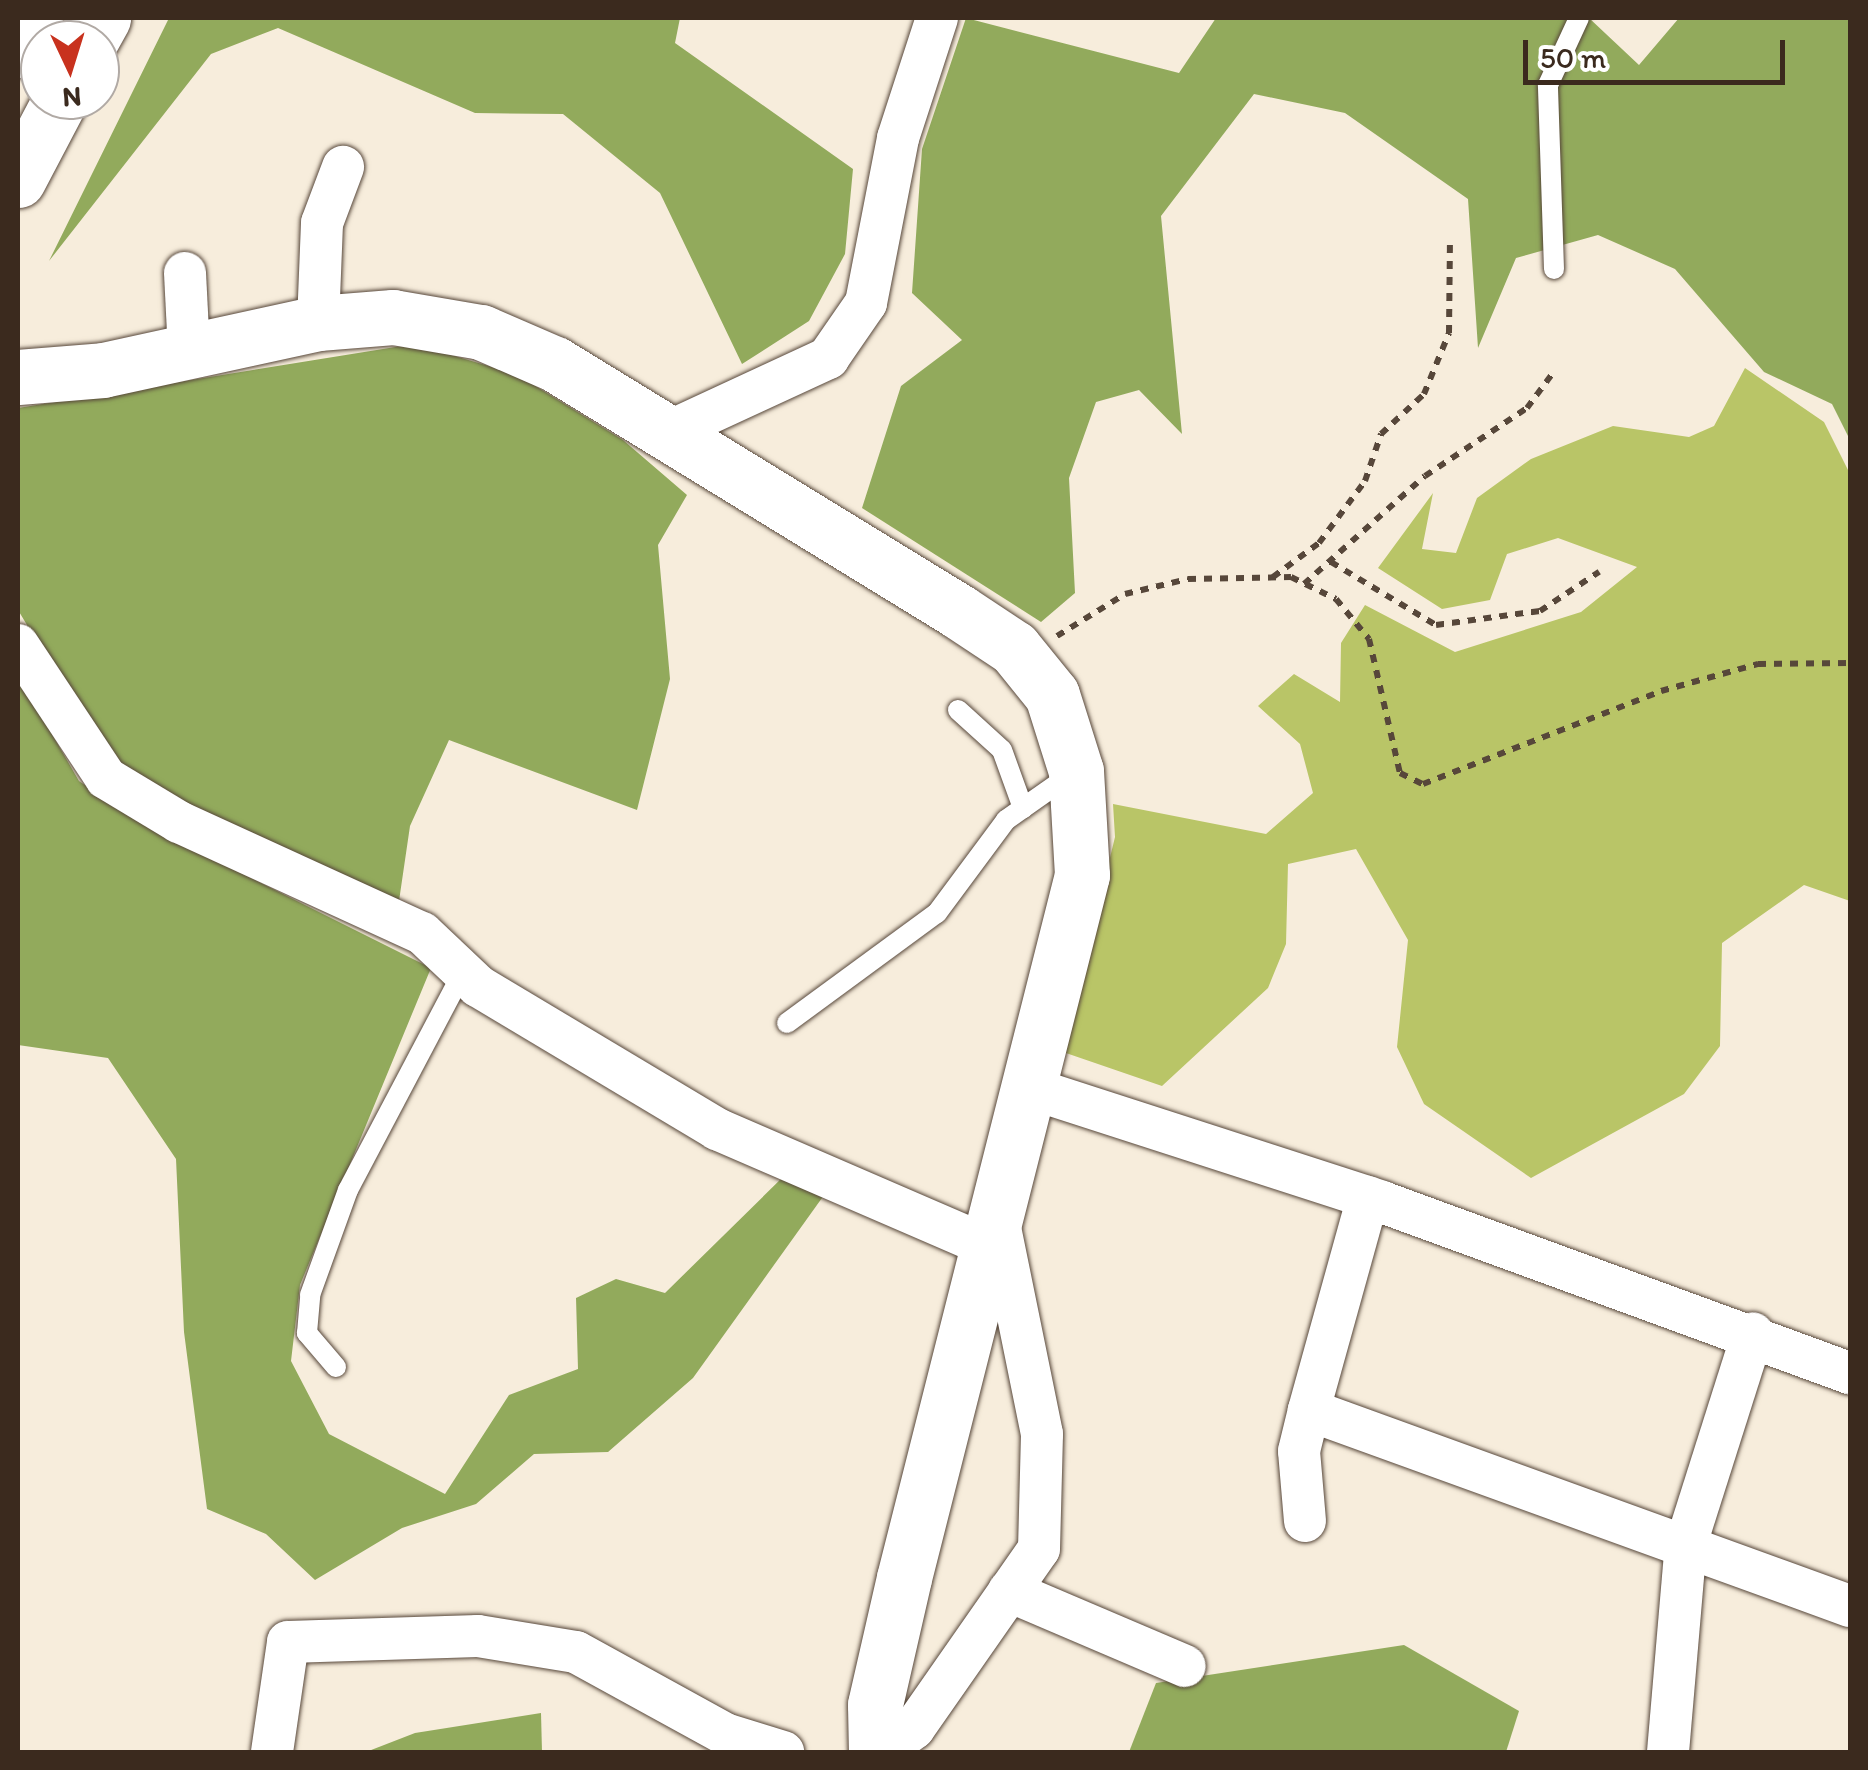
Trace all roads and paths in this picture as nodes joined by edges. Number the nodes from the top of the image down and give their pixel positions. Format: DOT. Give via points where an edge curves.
graph roads {
  1 [pos="35,18"];
  2 [pos="937,18"];
  3 [pos="1578,18"];
  4 [pos="18,50"];
  5 [pos="50,120"];
  6 [pos="343,167"];
  7 [pos="18,180"];
  8 [pos="1450,242"];
  9 [pos="1554,269"];
  10 [pos="185,273"];
  11 [pos="318,322"];
  12 [pos="189,352"];
  13 [pos="1556,370"];
  14 [pos="18,377"];
  15 [pos="666,433"];
  16 [pos="1331,562"];
  17 [pos="1599,572"];
  18 [pos="1272,578"];
  19 [pos="1304,584"];
  20 [pos="19,650"];
  21 [pos="1850,663"];
  22 [pos="1028,665"];
  23 [pos="958,710"];
  24 [pos="1076,771"];
  25 [pos="1024,808"];
  26 [pos="463,972"];
  27 [pos="787,1023"];
  28 [pos="1030,1088"];
  29 [pos="1368,1197"];
  30 [pos="994,1232"];
  31 [pos="1753,1333"];
  32 [pos="336,1367"];
  33 [pos="1850,1373"];
  34 [pos="1309,1410"];
  35 [pos="1305,1521"];
  36 [pos="1686,1544"];
  37 [pos="1009,1591"];
  38 [pos="1850,1606"];
  39 [pos="1185,1666"];
  40 [pos="272,1752"];
  41 [pos="782,1752"];
  42 [pos="878,1752"];
  43 [pos="1668,1752"];
  1 -- 4 [label="main road"];
  2 -- 15 [label="street" via="898,138 866,303 828,358"];
  3 -- 9 [label="lane" via="1548,85"];
  5 -- 7 [label="main road"];
  6 -- 11 [label="street" via="322,224"];
  8 -- 18 [label="path" via="1449,333 1424,394 1381,434 1365,481 1319,543"];
  10 -- 12 [label="street"];
  11 -- 12 [label="main road"];
  11 -- 15 [label="main road" via="393,317 481,332"];
  12 -- 14 [label="main road"];
  13 -- 16 [label="path" via="1526,408 1425,476"];
  15 -- 22 [label="main road" via="958,611"];
  16 -- 17 [label="path" via="1436,625 1540,611"];
  16 -- 19 [label="path"];
  18 -- 19 [label="path"];
  18 -- 22 [label="path" via="1188,579 1125,594 1073,619"];
  19 -- 21 [label="path" via="1336,599 1369,638 1400,773 1423,784 1662,691 1758,664"];
  20 -- 26 [label="street" via="106,778 178,822 422,933"];
  22 -- 24 [label="main road" via="1052,695"];
  23 -- 25 [label="lane" via="1002,750"];
  24 -- 25 [label="lane"];
  24 -- 28 [label="main road" via="1082,874"];
  25 -- 27 [label="lane" via="937,913"];
  26 -- 30 [label="street" via="717,1129"];
  26 -- 32 [label="lane" via="348,1190 310,1295 307,1333"];
  28 -- 29 [label="street"];
  28 -- 30 [label="main road"];
  29 -- 31 [label="street"];
  29 -- 34 [label="street"];
  30 -- 37 [label="street" via="1046,1499 1038,1549"];
  30 -- 42 [label="main road" via="904,1578 876,1705"];
  31 -- 33 [label="street"];
  31 -- 36 [label="street"];
  34 -- 35 [label="street" via="1299,1451"];
  34 -- 36 [label="street"];
  36 -- 38 [label="street"];
  36 -- 43 [label="street"];
  37 -- 39 [label="street"];
  37 -- 42 [label="street" via="914,1728"];
  40 -- 41 [label="street" via="288,1642 478,1636 576,1652 725,1734"];
}
